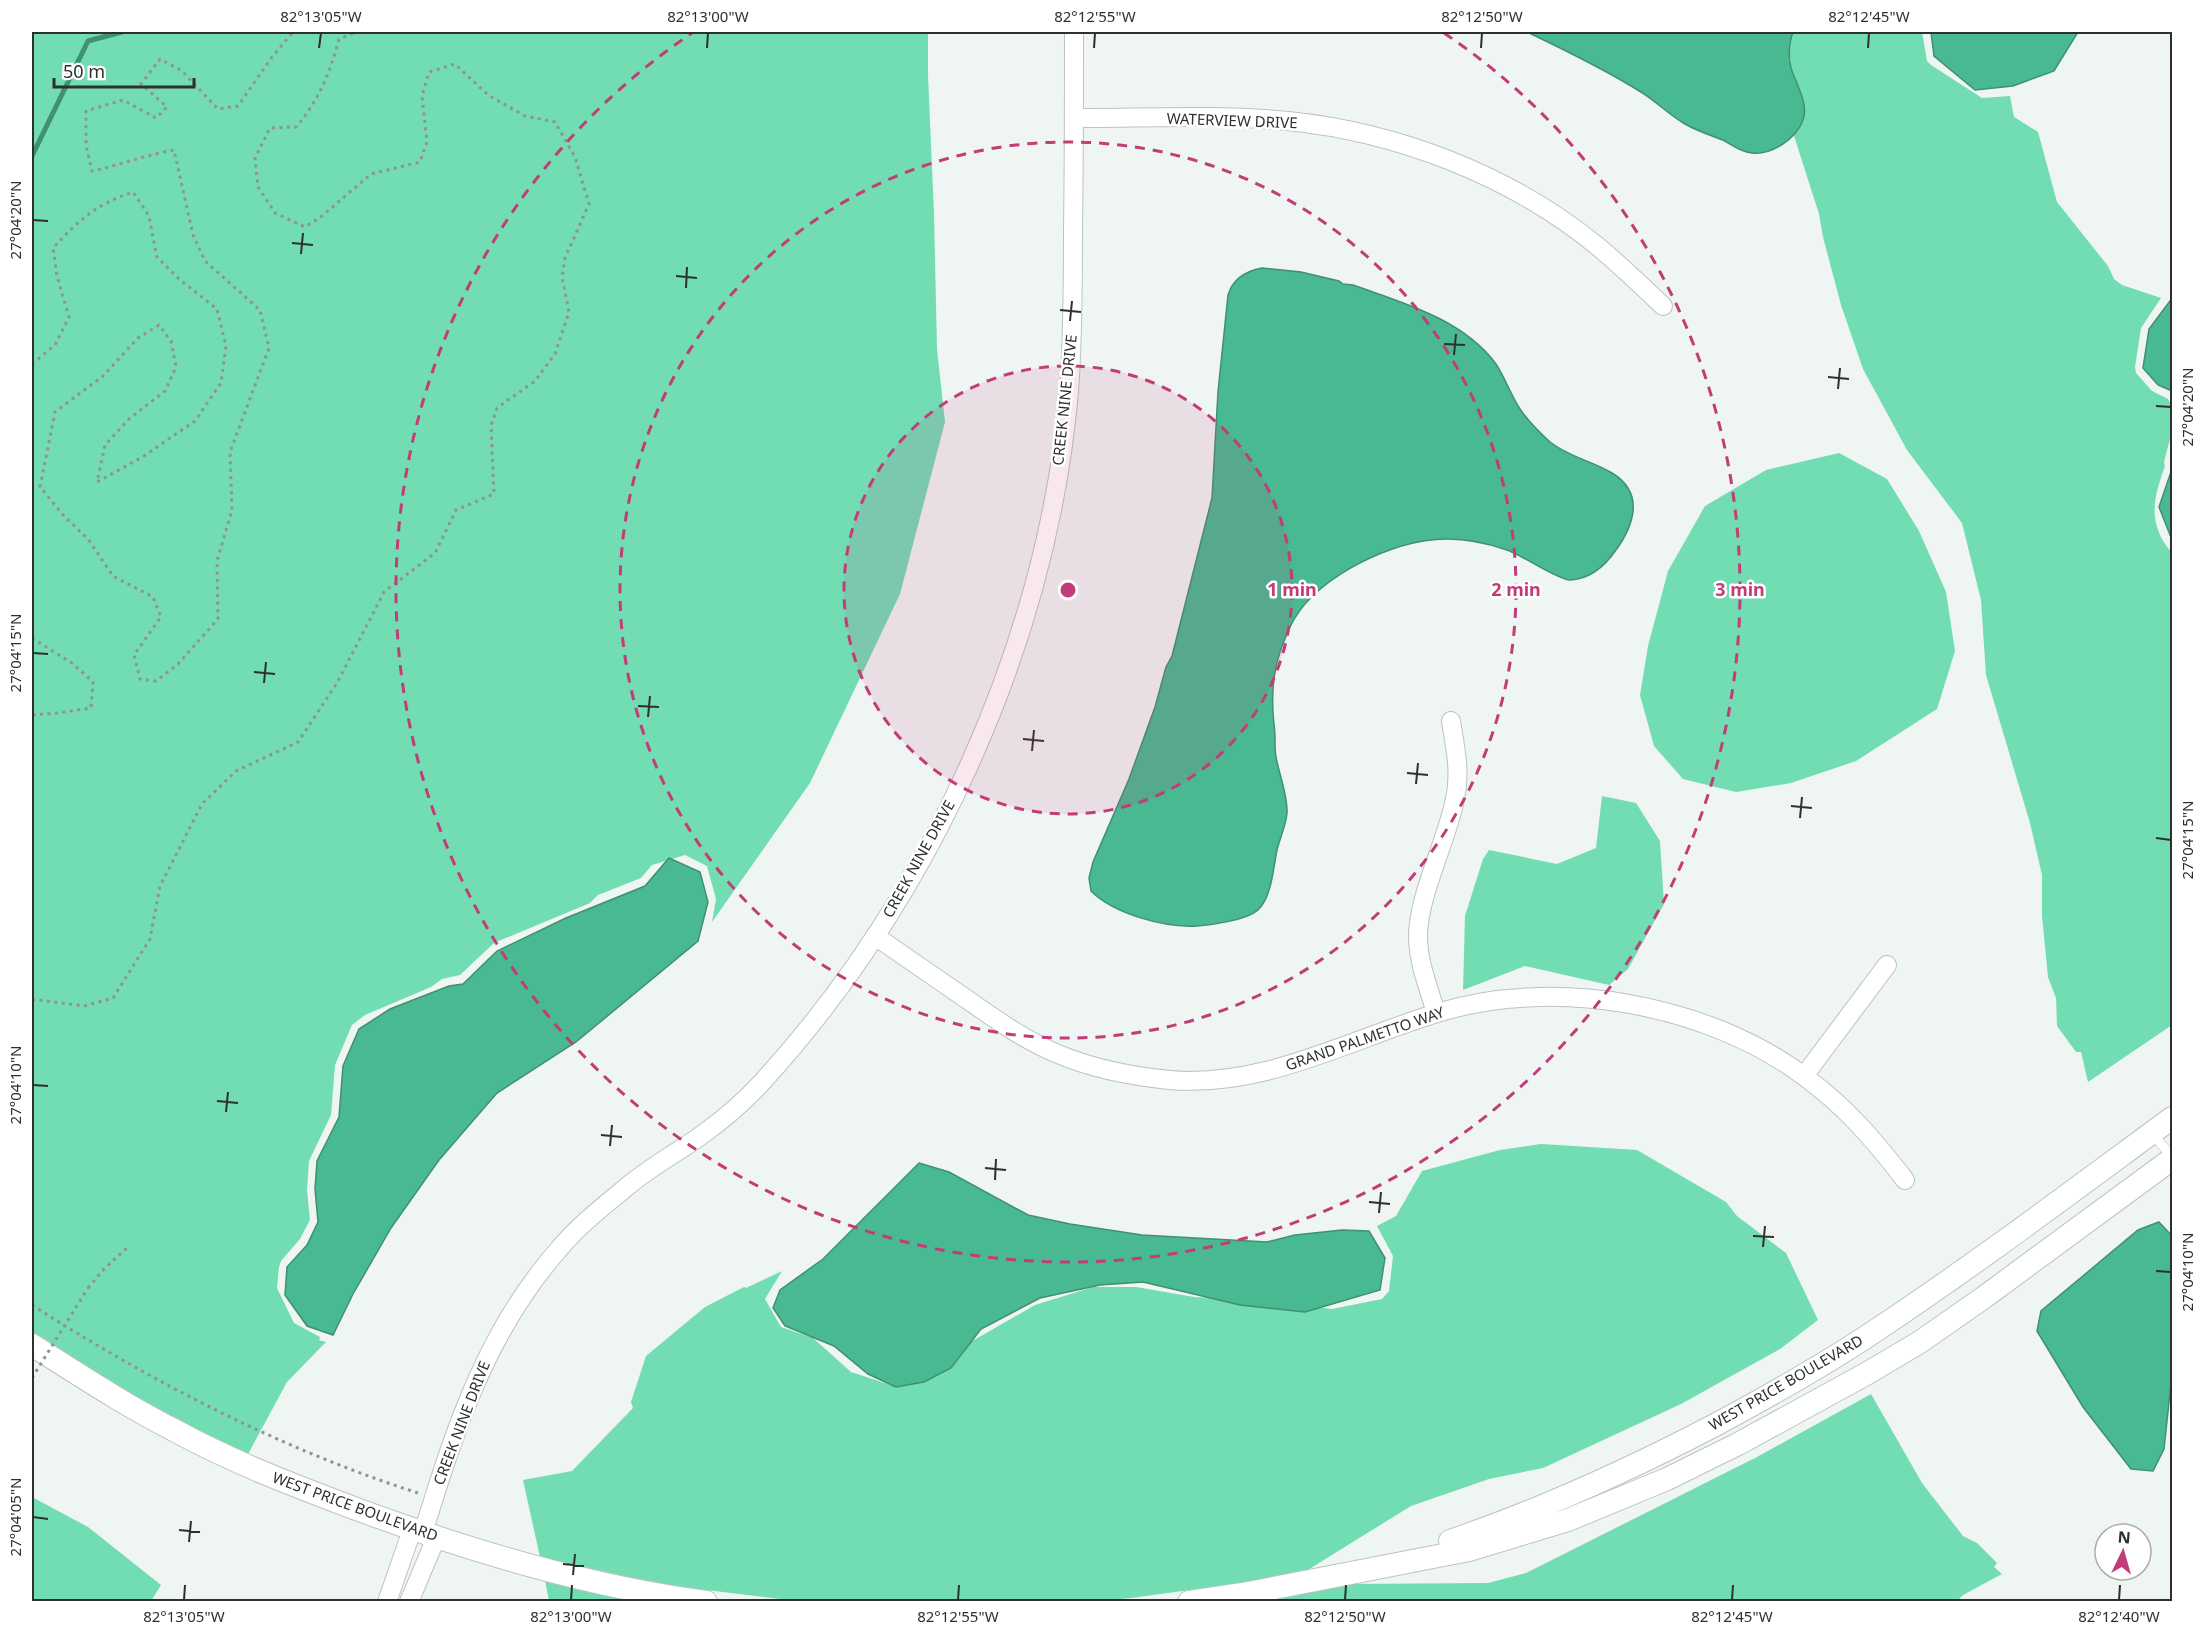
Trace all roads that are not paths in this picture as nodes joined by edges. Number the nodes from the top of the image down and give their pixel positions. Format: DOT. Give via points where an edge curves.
graph roads {
  1 [pos="1074,32"];
  2 [pos="1074,118"];
  3 [pos="1663,306"];
  4 [pos="1450,721"];
  5 [pos="875,936"];
  6 [pos="1887,965"];
  7 [pos="1436,1013"];
  8 [pos="1804,1076"];
  9 [pos="2172,1118"];
  10 [pos="2152,1133"];
  11 [pos="2172,1158"];
  12 [pos="1905,1180"];
  13 [pos="32,1345"];
  14 [pos="424,1533"];
  15 [pos="1357,1572"];
  16 [pos="387,1602"];
  17 [pos="409,1602"];
  18 [pos="706,1602"];
  19 [pos="1189,1602"];
  1 -- 2 [label="street, CREEK NINE DRIVE"];
  2 -- 3 [label="street, WATERVIEW DRIVE" via="1287,121 1347,130 1405,145 1459,165 1539,206 1594,244"];
  2 -- 5 [label="street, CREEK NINE DRIVE" via="1069,393 1041,556 1011,660 968,765 921,859"];
  4 -- 7 [label="street" via="1458,771 1455,799 1418,936"];
  5 -- 7 [label="street, GRAND PALMETTO WAY" via="1002,1024 1044,1048 1099,1068 1152,1078 1209,1080 1255,1074"];
  5 -- 14 [label="street, CREEK NINE DRIVE" via="813,1021 758,1087 713,1127 638,1177 560,1248 504,1323 485,1359 458,1424"];
  6 -- 8 [label="street"];
  7 -- 8 [label="street, GRAND PALMETTO WAY" via="1498,1001 1540,998 1625,1003 1702,1023 1740,1039"];
  8 -- 12 [label="street, GRAND PALMETTO WAY" via="1874,1139"];
  9 -- 10 [label="street, WEST PRICE BOULEVARD"];
  10 -- 11 [label="lane"];
  10 -- 15 [label="street, WEST PRICE BOULEVARD" via="1892,1320 1766,1398 1574,1493"];
  11 -- 15 [label="street, WEST PRICE BOULEVARD" via="1920,1342 1738,1444 1568,1520 1469,1550"];
  13 -- 14 [label="street, WEST PRICE BOULEVARD" via="172,1430 225,1456"];
  14 -- 16 [label="street"];
  14 -- 17 [label="street"];
  14 -- 18 [label="street, WEST PRICE BOULEVARD" via="519,1563"];
  15 -- 19 [label="street, WEST PRICE BOULEVARD"];
}
